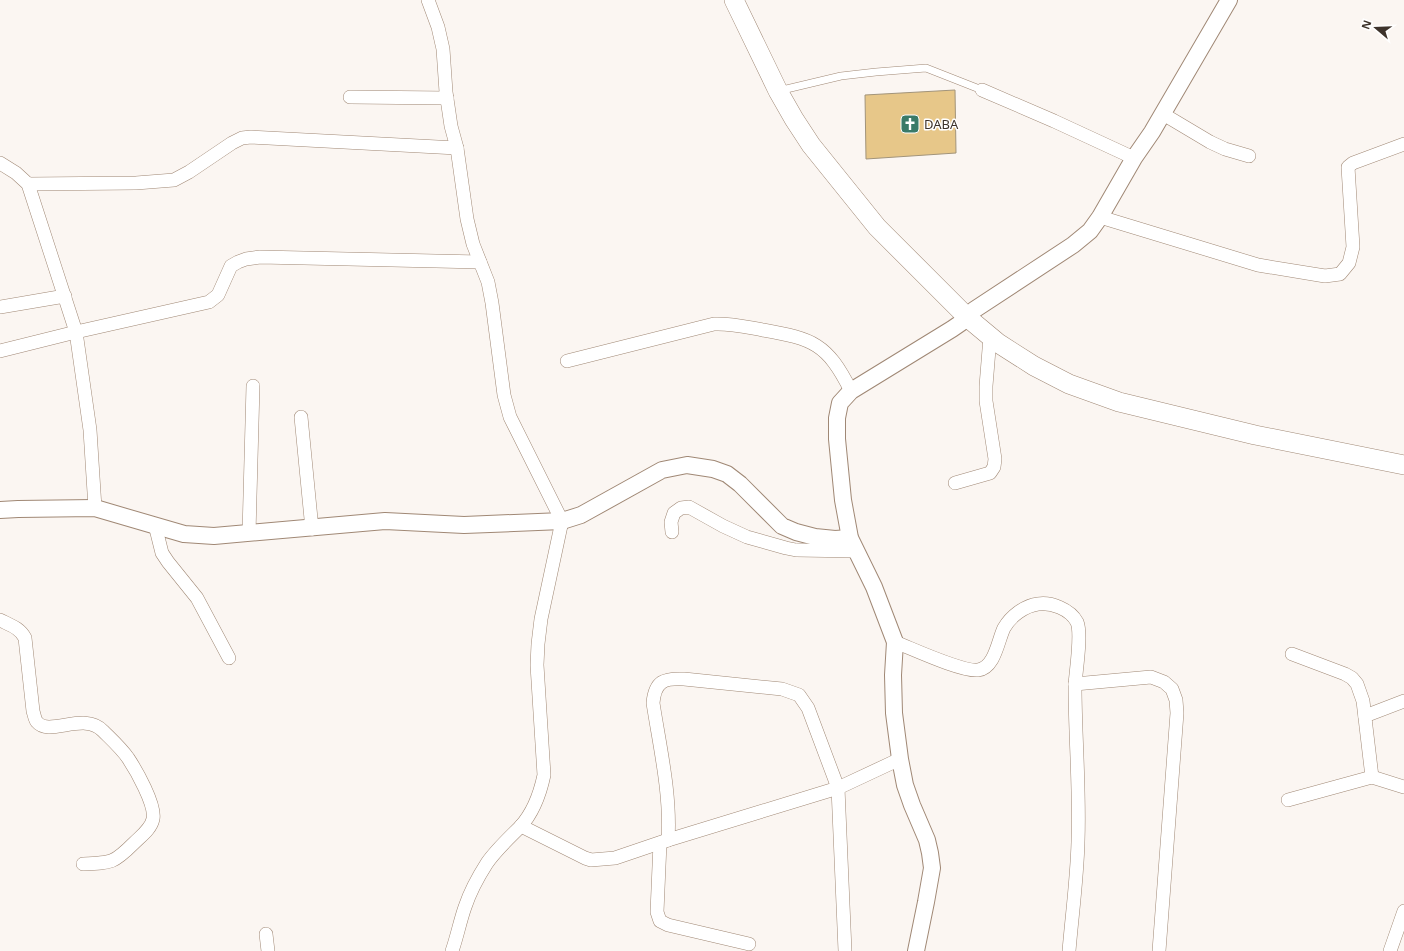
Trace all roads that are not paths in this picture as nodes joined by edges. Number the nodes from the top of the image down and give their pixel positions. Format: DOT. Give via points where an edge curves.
graph roads {
  1 [pos="428,0"];
  2 [pos="734,0"];
  3 [pos="1229,0"];
  4 [pos="982,90"];
  5 [pos="778,91"];
  6 [pos="350,97"];
  7 [pos="447,98"];
  8 [pos="1163,114"];
  9 [pos="1404,144"];
  10 [pos="457,148"];
  11 [pos="1249,156"];
  12 [pos="1134,158"];
  13 [pos="0,163"];
  14 [pos="28,184"];
  15 [pos="1100,217"];
  16 [pos="480,262"];
  17 [pos="64,296"];
  18 [pos="0,307"];
  19 [pos="968,318"];
  20 [pos="76,332"];
  21 [pos="990,337"];
  22 [pos="0,351"];
  23 [pos="567,361"];
  24 [pos="253,386"];
  25 [pos="851,391"];
  26 [pos="301,417"];
  27 [pos="1404,465"];
  28 [pos="955,483"];
  29 [pos="95,508"];
  30 [pos="0,510"];
  31 [pos="562,521"];
  32 [pos="155,525"];
  33 [pos="312,529"];
  34 [pos="672,532"];
  35 [pos="249,533"];
  36 [pos="853,544"];
  37 [pos="0,620"];
  38 [pos="896,642"];
  39 [pos="1292,654"];
  40 [pos="229,658"];
  41 [pos="1075,684"];
  42 [pos="1404,701"];
  43 [pos="1365,716"];
  44 [pos="900,759"];
  45 [pos="1372,778"];
  46 [pos="1404,786"];
  47 [pos="838,788"];
  48 [pos="1288,800"];
  49 [pos="521,826"];
  50 [pos="664,842"];
  51 [pos="84,864"];
  52 [pos="1404,911"];
  53 [pos="266,934"];
  54 [pos="748,944"];
  55 [pos="268,951"];
  56 [pos="452,951"];
  57 [pos="845,951"];
  58 [pos="916,951"];
  59 [pos="1068,951"];
  60 [pos="1158,951"];
  61 [pos="1390,951"];
  1 -- 7 [label="street" via="443,49"];
  2 -- 5 [label="main road"];
  3 -- 8 [label="street"];
  4 -- 5 [label="lane" via="926,68 841,76"];
  4 -- 12 [label="street" via="1054,120"];
  5 -- 19 [label="main road" via="811,145 856,202 905,256"];
  6 -- 7 [label="street"];
  7 -- 10 [label="street"];
  8 -- 11 [label="street" via="1210,142"];
  8 -- 12 [label="street"];
  9 -- 15 [label="street" via="1348,167 1353,247 1349,263 1340,274 1325,276 1258,264"];
  10 -- 14 [label="street" via="251,137 232,143 174,180"];
  10 -- 16 [label="street" via="467,219"];
  12 -- 15 [label="street"];
  13 -- 14 [label="street"];
  14 -- 17 [label="street"];
  15 -- 19 [label="street" via="1090,231 1073,245 993,296 974,310"];
  16 -- 20 [label="street" via="260,257 246,259 231,266 218,295 209,302"];
  16 -- 31 [label="street" via="489,289 504,395 510,417"];
  17 -- 18 [label="street"];
  17 -- 20 [label="street"];
  19 -- 21 [label="main road"];
  19 -- 25 [label="street"];
  20 -- 22 [label="street"];
  20 -- 29 [label="street" via="90,430"];
  21 -- 27 [label="main road" via="1016,355 1070,384 1119,402 1255,435"];
  21 -- 28 [label="street" via="986,402 994,467 990,473"];
  23 -- 25 [label="street" via="724,323 810,341 835,362"];
  24 -- 35 [label="street"];
  25 -- 36 [label="street" via="840,403 837,439 843,500"];
  26 -- 33 [label="street"];
  29 -- 30 [label="street"];
  29 -- 32 [label="street"];
  31 -- 33 [label="street" via="464,525 385,522"];
  31 -- 36 [label="street" via="582,515 662,470 687,465 727,474 789,529"];
  31 -- 49 [label="street" via="538,644 544,775 534,807"];
  32 -- 35 [label="street" via="198,536"];
  32 -- 40 [label="street" via="162,553 197,598"];
  33 -- 35 [label="street"];
  34 -- 36 [label="street" via="671,522 674,513 681,508 689,507 747,537 786,548 796,550"];
  36 -- 38 [label="street"];
  37 -- 51 [label="street" via="17,628 25,638 32,711 37,722 43,726 53,727 92,724 102,729 127,756 136,770 154,811 150,826 122,855 106,863"];
  38 -- 41 [label="street" via="948,662 979,670 994,656 1010,620 1028,607 1046,604 1064,609 1077,622 1079,631"];
  38 -- 44 [label="street" via="893,675 894,713"];
  39 -- 43 [label="street" via="1352,678 1363,701"];
  41 -- 59 [label="street" via="1078,842"];
  41 -- 60 [label="street" via="1151,677 1164,682 1172,689 1176,700"];
  42 -- 43 [label="street"];
  43 -- 45 [label="street"];
  44 -- 47 [label="street"];
  44 -- 58 [label="street" via="905,785 927,840 932,868"];
  45 -- 46 [label="street"];
  45 -- 48 [label="street"];
  47 -- 50 [label="street"];
  47 -- 50 [label="street" via="808,708 799,695 782,689 671,678 663,681 656,691 653,703 669,823"];
  47 -- 57 [label="street"];
  49 -- 50 [label="street" via="591,860 615,858"];
  49 -- 56 [label="street" via="488,862 476,882 465,907"];
  50 -- 54 [label="street" via="657,912 660,921"];
  52 -- 61 [label="street"];
  53 -- 55 [label="street"];
}
